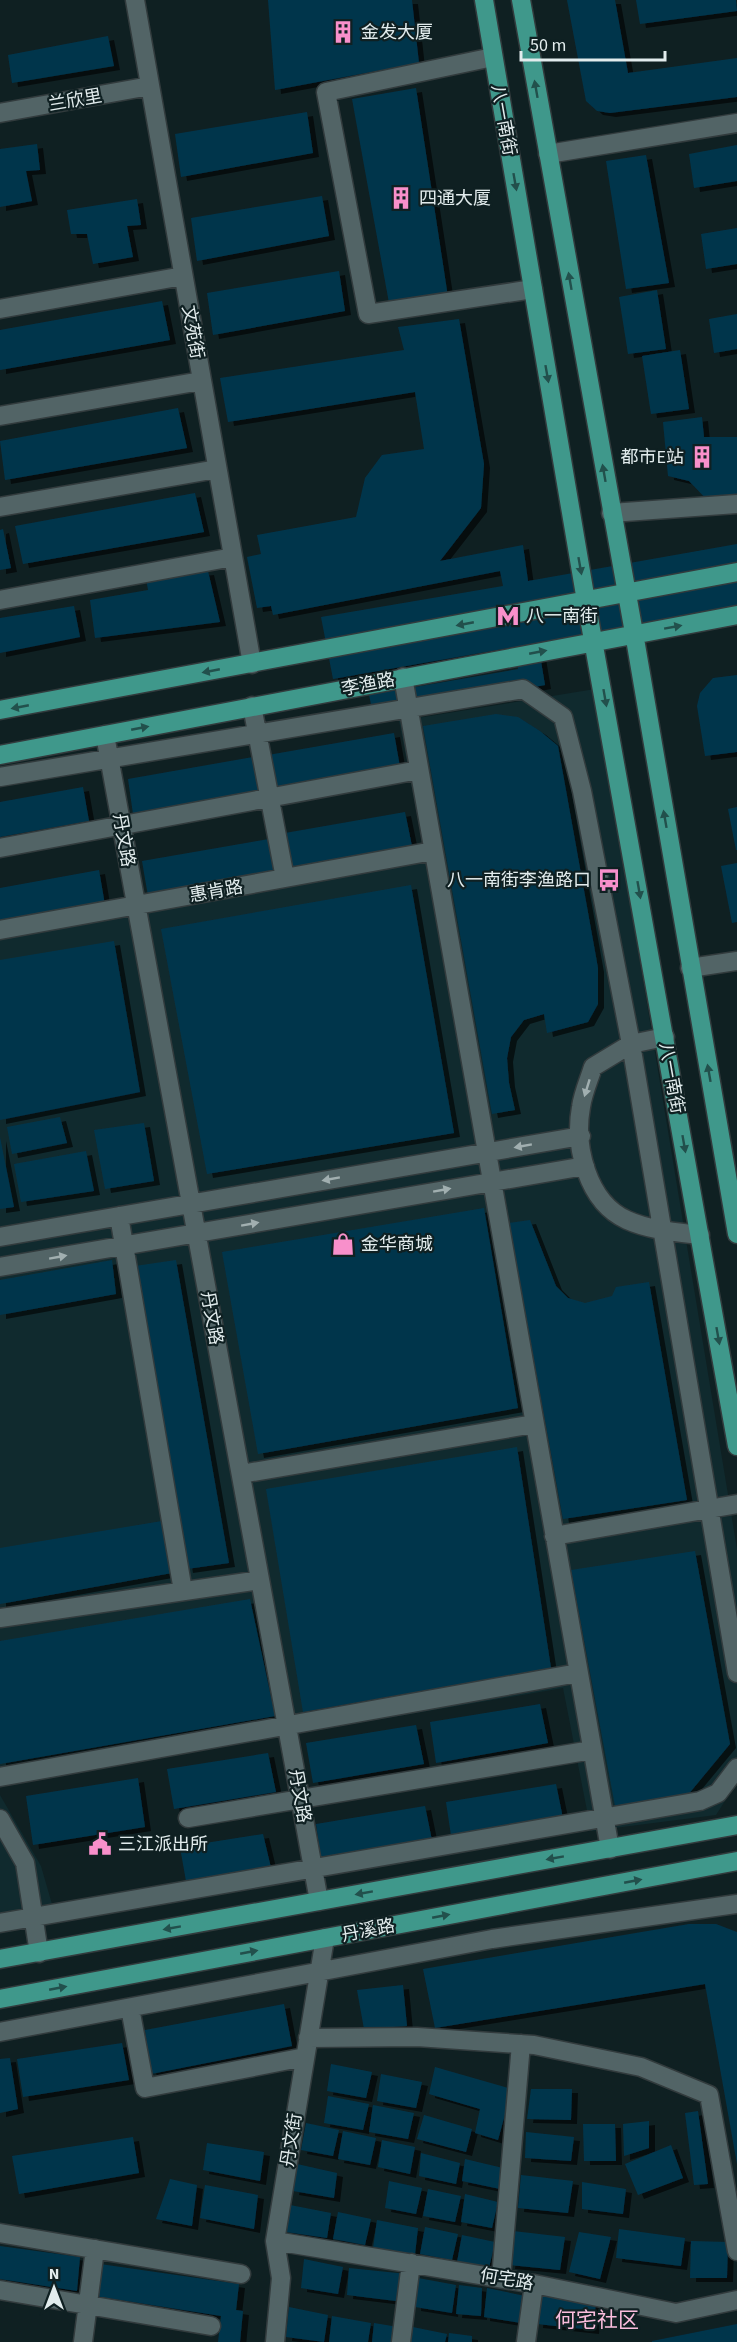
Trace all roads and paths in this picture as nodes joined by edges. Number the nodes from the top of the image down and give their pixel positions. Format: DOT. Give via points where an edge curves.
graph roads {
  1 [pos="135,0"];
  2 [pos="484,0"];
  3 [pos="521,0"];
  4 [pos="493,57"];
  5 [pos="150,86"];
  6 [pos="0,113"];
  7 [pos="737,123"];
  8 [pos="548,154"];
  9 [pos="183,276"];
  10 [pos="533,289"];
  11 [pos="0,309"];
  12 [pos="201,381"];
  13 [pos="0,416"];
  14 [pos="217,469"];
  15 [pos="1,502"];
  16 [pos="737,504"];
  17 [pos="611,513"];
  18 [pos="233,557"];
  19 [pos="737,572"];
  20 [pos="625,592"];
  21 [pos="0,600"];
  22 [pos="586,601"];
  23 [pos="737,615"];
  24 [pos="634,633"];
  25 [pos="595,641"];
  26 [pos="252,664"];
  27 [pos="403,677"];
  28 [pos="252,706"];
  29 [pos="408,708"];
  30 [pos="0,710"];
  31 [pos="257,734"];
  32 [pos="105,735"];
  33 [pos="0,755"];
  34 [pos="110,759"];
  35 [pos="419,770"];
  36 [pos="0,777"];
  37 [pos="269,798"];
  38 [pos="122,825"];
  39 [pos="0,848"];
  40 [pos="433,851"];
  41 [pos="285,878"];
  42 [pos="136,905"];
  43 [pos="0,930"];
  44 [pos="737,961"];
  45 [pos="690,968"];
  46 [pos="665,1037"];
  47 [pos="631,1044"];
  48 [pos="580,1136"];
  49 [pos="486,1152"];
  50 [pos="585,1166"];
  51 [pos="491,1182"];
  52 [pos="191,1204"];
  53 [pos="119,1216"];
  54 [pos="662,1230"];
  55 [pos="196,1233"];
  56 [pos="737,1234"];
  57 [pos="700,1235"];
  58 [pos="0,1237"];
  59 [pos="124,1245"];
  60 [pos="0,1267"];
  61 [pos="534,1424"];
  62 [pos="737,1446"];
  63 [pos="241,1474"];
  64 [pos="737,1504"];
  65 [pos="709,1509"];
  66 [pos="554,1536"];
  67 [pos="260,1580"];
  68 [pos="183,1591"];
  69 [pos="0,1618"];
  70 [pos="737,1672"];
  71 [pos="578,1673"];
  72 [pos="287,1725"];
  73 [pos="592,1750"];
  74 [pos="737,1768"];
  75 [pos="0,1777"];
  76 [pos="300,1799"];
  77 [pos="188,1818"];
  78 [pos="604,1818"];
  79 [pos="0,1819"];
  80 [pos="737,1826"];
  81 [pos="610,1848"];
  82 [pos="737,1861"];
  83 [pos="313,1870"];
  84 [pos="319,1901"];
  85 [pos="737,1904"];
  86 [pos="33,1918"];
  87 [pos="0,1923"];
  88 [pos="325,1938"];
  89 [pos="39,1953"];
  90 [pos="0,1959"];
  91 [pos="319,1972"];
  92 [pos="0,1998"];
  93 [pos="130,2008"];
  94 [pos="0,2032"];
  95 [pos="308,2038"];
  96 [pos="520,2044"];
  97 [pos="305,2057"];
  98 [pos="0,2233"];
  99 [pos="274,2241"];
  100 [pos="95,2249"];
  101 [pos="737,2251"];
  102 [pos="411,2263"];
  103 [pos="241,2274"];
  104 [pos="501,2278"];
  105 [pos="534,2284"];
  106 [pos="0,2290"];
  107 [pos="737,2300"];
  108 [pos="88,2305"];
  109 [pos="211,2326"];
  110 [pos="83,2342"];
  111 [pos="275,2342"];
  112 [pos="401,2342"];
  113 [pos="526,2342"];
  1 -- 5 [label="street, 文苑街"];
  2 -- 4 [label="main road, 八一南街"];
  8 -- 3 [label="main road, 八一南街, one-way"];
  4 -- 10 [label="main road, 八一南街, one-way"];
  4 -- 10 [label="street" via="326,92 368,314"];
  5 -- 6 [label="street, 兰欣里"];
  5 -- 9 [label="street, 文苑街"];
  7 -- 8 [label="street"];
  17 -- 8 [label="main road, 八一南街, one-way"];
  9 -- 11 [label="street"];
  9 -- 12 [label="street, 文苑街"];
  10 -- 22 [label="main road, 八一南街, one-way"];
  12 -- 13 [label="street"];
  12 -- 14 [label="street, 文苑街"];
  14 -- 15 [label="street"];
  14 -- 18 [label="street, 文苑街"];
  16 -- 17 [label="street"];
  17 -- 20 [label="main road, 八一南街"];
  18 -- 21 [label="street"];
  18 -- 26 [label="street, 文苑街"];
  19 -- 20 [label="main road"];
  20 -- 22 [label="main road"];
  20 -- 24 [label="main road, 八一南街"];
  22 -- 25 [label="main road, 八一南街"];
  22 -- 26 [label="main road, one-way"];
  24 -- 23 [label="main road, 李渔路, one-way"];
  24 -- 25 [label="main road, 李渔路"];
  45 -- 24 [label="main road, 八一南街, one-way"];
  27 -- 25 [label="main road, 李渔路, one-way"];
  25 -- 46 [label="main road, 八一南街, one-way"];
  26 -- 30 [label="main road, one-way"];
  27 -- 28 [label="main road, 李渔路"];
  27 -- 29 [label="street"];
  28 -- 31 [label="street"];
  32 -- 28 [label="main road, 李渔路, one-way"];
  29 -- 31 [label="street"];
  29 -- 35 [label="street"];
  29 -- 47 [label="street" via="522,689 563,717 582,791"];
  31 -- 34 [label="street"];
  31 -- 37 [label="street"];
  32 -- 33 [label="main road, 李渔路"];
  32 -- 34 [label="street, 丹文路"];
  34 -- 36 [label="street"];
  34 -- 38 [label="street, 丹文路"];
  35 -- 37 [label="street"];
  35 -- 40 [label="street"];
  37 -- 38 [label="street"];
  37 -- 41 [label="street"];
  38 -- 39 [label="street"];
  38 -- 42 [label="street, 丹文路"];
  40 -- 41 [label="street, 惠肯路"];
  40 -- 49 [label="street"];
  41 -- 42 [label="street, 惠肯路"];
  42 -- 43 [label="street, 惠肯路"];
  42 -- 52 [label="street, 丹文路"];
  44 -- 45 [label="street"];
  56 -- 45 [label="main road, 八一南街, one-way"];
  46 -- 47 [label="street"];
  46 -- 57 [label="main road, 八一南街, one-way"];
  47 -- 48 [label="street, one-way" via="593,1067 580,1108"];
  47 -- 54 [label="street"];
  48 -- 49 [label="street, one-way"];
  48 -- 50 [label="street"];
  49 -- 51 [label="street"];
  49 -- 52 [label="street, one-way"];
  50 -- 51 [label="street"];
  50 -- 54 [label="street" via="598,1197 626,1219"];
  55 -- 51 [label="street, one-way"];
  51 -- 61 [label="street"];
  52 -- 53 [label="street"];
  52 -- 55 [label="street, 丹文路"];
  53 -- 58 [label="street"];
  53 -- 59 [label="street"];
  54 -- 57 [label="street"];
  54 -- 65 [label="street"];
  55 -- 59 [label="street"];
  55 -- 63 [label="street, 丹文路"];
  57 -- 62 [label="main road, 八一南街, one-way"];
  60 -- 59 [label="street, one-way"];
  59 -- 68 [label="street"];
  61 -- 63 [label="street"];
  61 -- 66 [label="street"];
  63 -- 67 [label="street, 丹文路"];
  64 -- 65 [label="street"];
  65 -- 66 [label="street"];
  65 -- 70 [label="street"];
  66 -- 71 [label="street"];
  67 -- 68 [label="street"];
  67 -- 72 [label="street, 丹文路"];
  68 -- 69 [label="street"];
  71 -- 72 [label="street"];
  71 -- 73 [label="street"];
  72 -- 75 [label="street"];
  72 -- 76 [label="street, 丹文路"];
  73 -- 76 [label="street"];
  73 -- 78 [label="street"];
  74 -- 78 [label="street" via="718,1793 700,1801"];
  76 -- 77 [label="street"];
  76 -- 83 [label="street, 丹文路"];
  78 -- 81 [label="street"];
  78 -- 83 [label="street"];
  79 -- 86 [label="street" via="25,1863"];
  80 -- 81 [label="main road, 丹溪路"];
  81 -- 84 [label="main road, 丹溪路, one-way"];
  88 -- 82 [label="main road, 丹溪路, one-way"];
  83 -- 84 [label="street, 丹文路"];
  83 -- 86 [label="street"];
  84 -- 89 [label="main road, 丹溪路, one-way"];
  85 -- 91 [label="street" via="492,1939"];
  86 -- 87 [label="street"];
  86 -- 89 [label="street"];
  88 -- 91 [label="street, 丹文街"];
  92 -- 88 [label="main road, 丹溪路, one-way"];
  89 -- 90 [label="main road, 丹溪路"];
  91 -- 93 [label="street"];
  91 -- 95 [label="street, 丹文街"];
  93 -- 94 [label="street"];
  93 -- 97 [label="street" via="145,2088"];
  95 -- 96 [label="street" via="417,2037"];
  95 -- 97 [label="street, 丹文街"];
  96 -- 101 [label="street" via="641,2067 709,2095"];
  96 -- 104 [label="street"];
  97 -- 99 [label="street, 丹文街"];
  98 -- 100 [label="street"];
  99 -- 102 [label="street, 何宅路"];
  99 -- 111 [label="street, 丹文街" via="281,2278"];
  100 -- 103 [label="street"];
  100 -- 108 [label="street"];
  102 -- 104 [label="street, 何宅路"];
  102 -- 112 [label="street"];
  104 -- 105 [label="street, 何宅路"];
  105 -- 107 [label="street, 何宅路" via="676,2313"];
  105 -- 113 [label="street"];
  106 -- 108 [label="street"];
  108 -- 109 [label="street"];
  108 -- 110 [label="street"];
}
